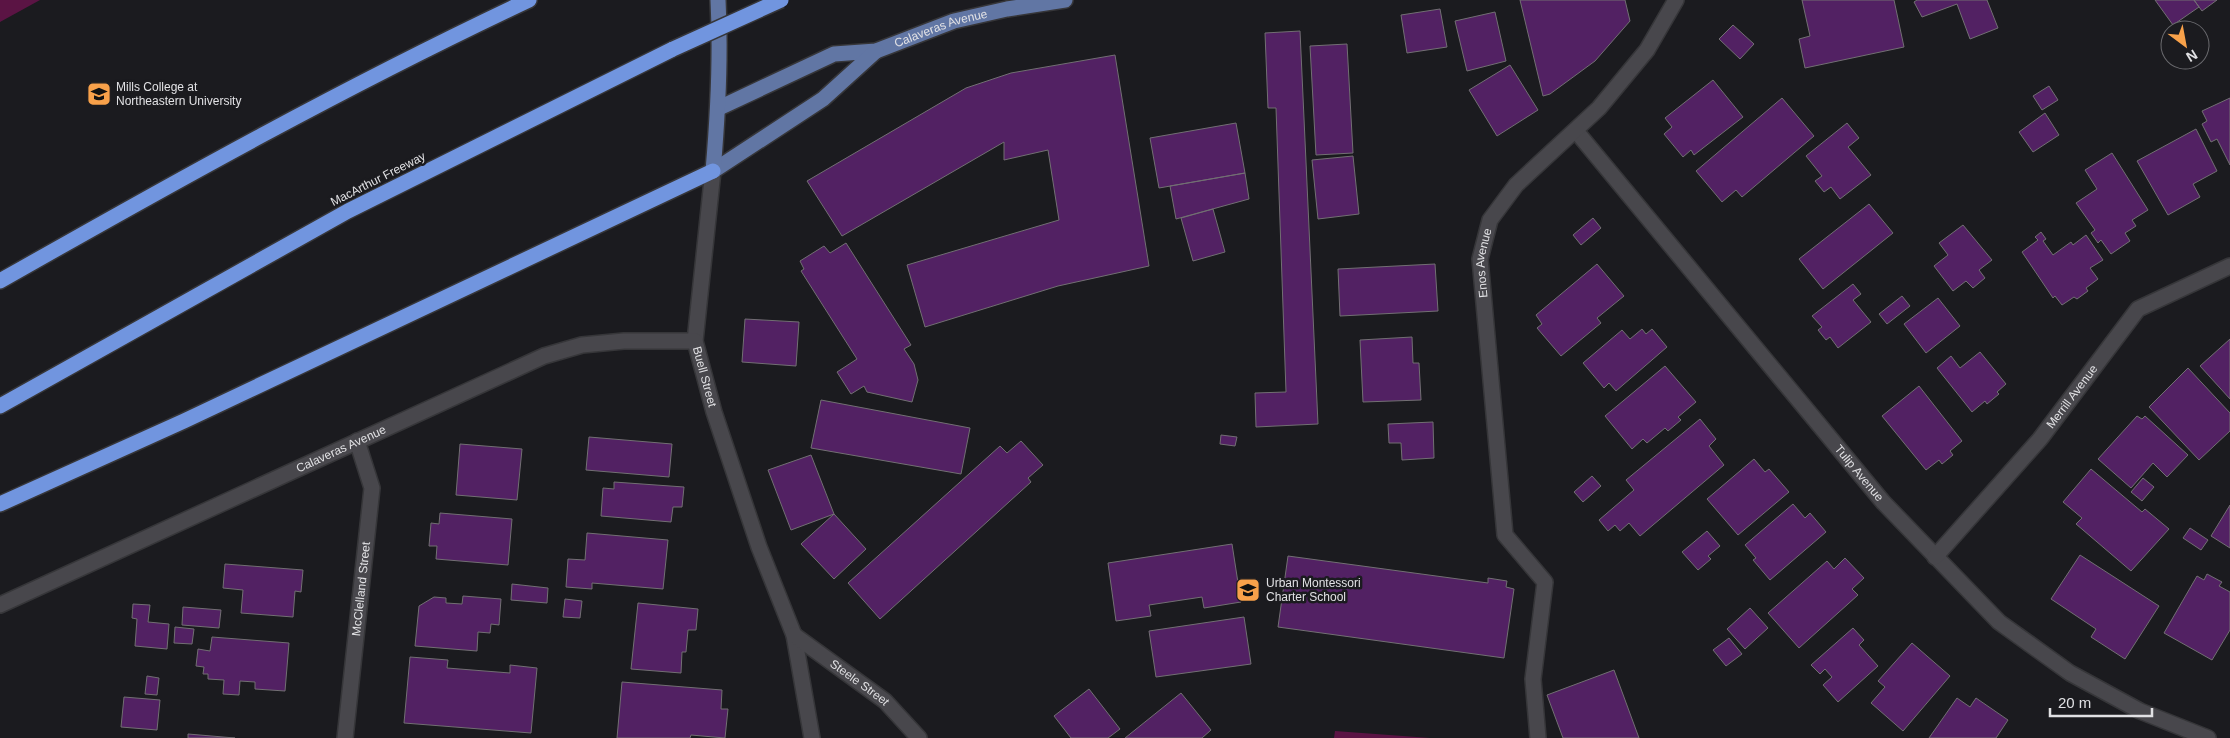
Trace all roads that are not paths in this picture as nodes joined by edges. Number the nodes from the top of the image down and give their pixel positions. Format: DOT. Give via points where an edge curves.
graph roads {
  1 [pos="529,0"];
  2 [pos="718,0"];
  3 [pos="781,0"];
  4 [pos="1064,0"];
  5 [pos="1676,0"];
  6 [pos="876,51"];
  7 [pos="718,108"];
  8 [pos="1576,131"];
  9 [pos="713,171"];
  10 [pos="2230,266"];
  11 [pos="0,281"];
  12 [pos="695,341"];
  13 [pos="0,406"];
  14 [pos="357,441"];
  15 [pos="0,504"];
  16 [pos="1935,557"];
  17 [pos="0,605"];
  18 [pos="794,635"];
  19 [pos="345,738"];
  20 [pos="812,738"];
  21 [pos="919,738"];
  22 [pos="1538,738"];
  23 [pos="2208,738"];
  1 -- 11 [label="highway" via="298,116"];
  2 -- 7 [label="main road, Buell Street"];
  3 -- 13 [label="highway, MacArthur Freeway, bridge" via="674,49 348,211"];
  4 -- 6 [label="main road, Calaveras Avenue" via="1007,8 954,21"];
  5 -- 8 [label="street, Enos Avenue" via="1647,50"];
  6 -- 7 [label="main road" via="834,54"];
  6 -- 9 [label="main road" via="822,99"];
  7 -- 9 [label="main road, Buell Street"];
  8 -- 16 [label="street, Tulip Avenue" via="1883,502"];
  8 -- 22 [label="street, Enos Avenue" via="1516,185 1490,220 1480,259 1506,535 1545,582 1534,679"];
  9 -- 12 [label="street, Buell Street"];
  9 -- 15 [label="highway" via="193,417"];
  10 -- 16 [label="street, Merrill Avenue" via="2138,309 2040,439"];
  12 -- 14 [label="street, Calaveras Avenue" via="582,345 544,356"];
  12 -- 18 [label="street, Buell Street" via="714,412 758,547"];
  14 -- 17 [label="street, Calaveras Avenue"];
  14 -- 19 [label="street, McClelland Street" via="372,488"];
  16 -- 23 [label="street, Tulip Avenue" via="1999,622 2070,673 2140,711"];
  18 -- 20 [label="street, Buell Street"];
  18 -- 21 [label="street, Steele Street" via="885,700"];
}
